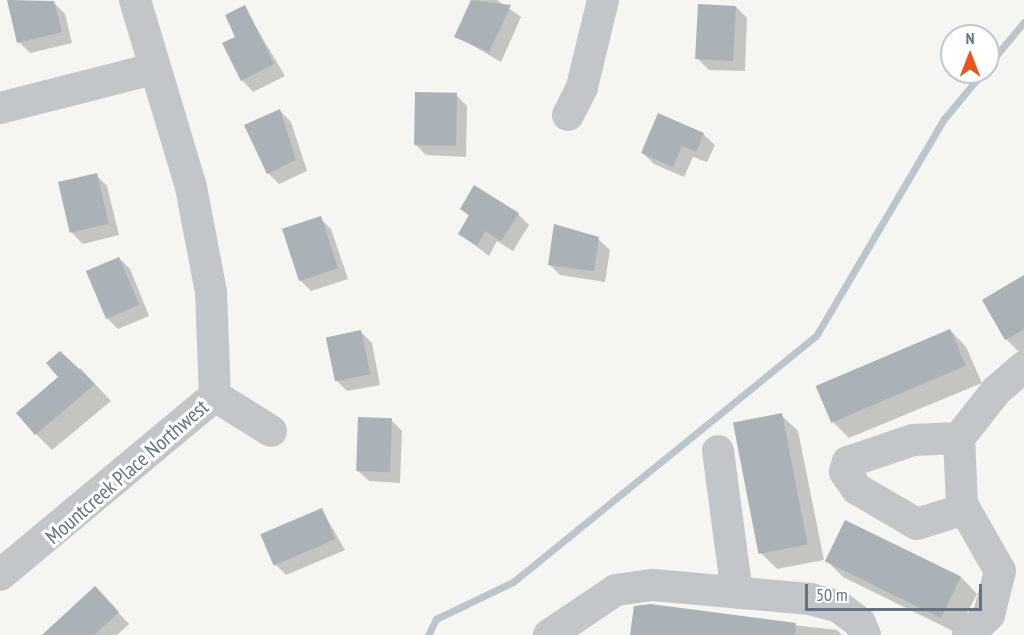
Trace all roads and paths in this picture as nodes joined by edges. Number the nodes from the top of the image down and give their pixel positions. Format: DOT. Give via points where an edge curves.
graph roads {
  1 [pos="135,0"];
  2 [pos="603,0"];
  3 [pos="153,69"];
  4 [pos="0,108"];
  5 [pos="568,115"];
  6 [pos="1024,367"];
  7 [pos="215,396"];
  8 [pos="271,431"];
  9 [pos="959,438"];
  10 [pos="718,451"];
  11 [pos="965,509"];
  12 [pos="0,575"];
  13 [pos="737,593"];
  14 [pos="549,635"];
  15 [pos="865,635"];
  16 [pos="968,635"];
  1 -- 3 [label="street, Mountcreek Place Northwest"];
  2 -- 5 [label="street" via="582,87"];
  3 -- 4 [label="street"];
  3 -- 7 [label="street, Mountcreek Place Northwest" via="191,187 211,292"];
  6 -- 9 [label="street" via="996,391"];
  7 -- 8 [label="street"];
  7 -- 12 [label="street, Mountcreek Place Northwest"];
  9 -- 11 [label="street"];
  9 -- 11 [label="street" via="913,440 848,462 845,472 857,489 917,524"];
  10 -- 13 [label="street"];
  11 -- 16 [label="street" via="1000,571 990,615"];
  13 -- 14 [label="street" via="653,585 616,590"];
  13 -- 15 [label="street" via="839,607 860,623"];
}
